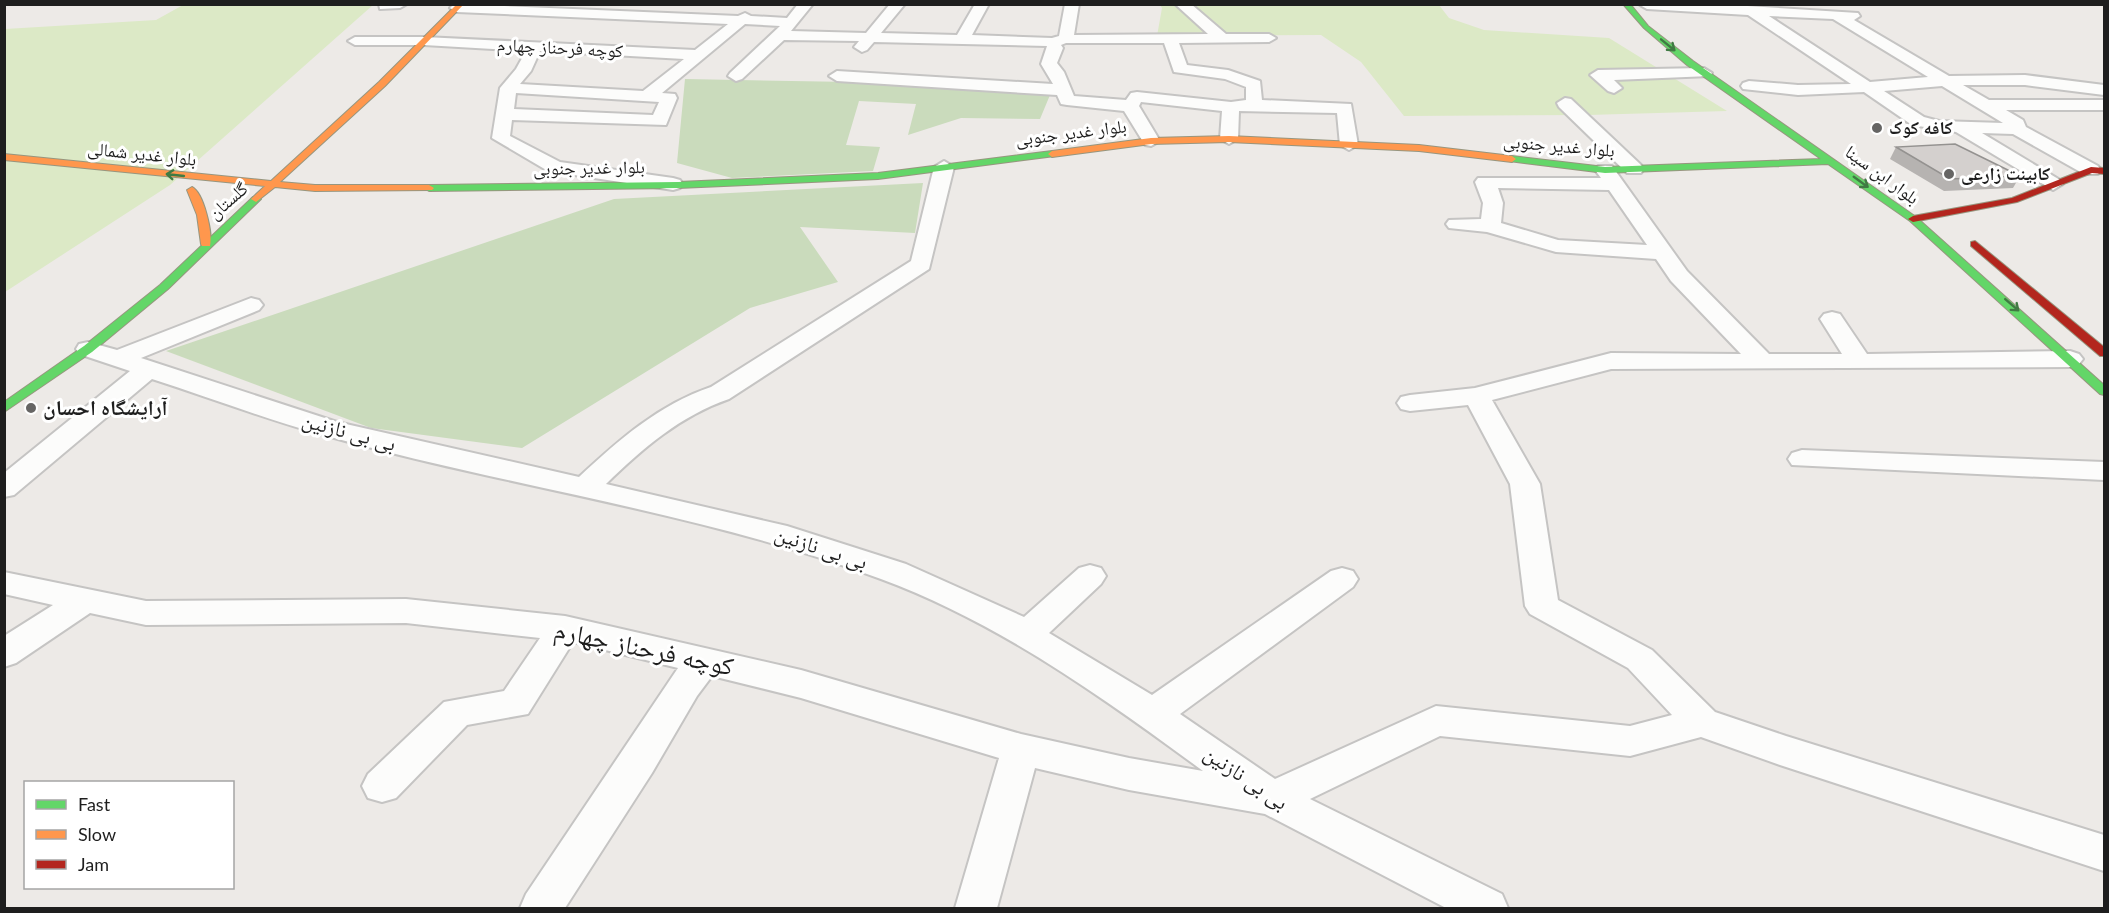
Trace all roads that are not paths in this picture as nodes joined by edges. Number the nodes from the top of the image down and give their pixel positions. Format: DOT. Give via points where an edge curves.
graph roads {
  1 [pos="399,4"];
  2 [pos="670,4"];
  3 [pos="898,4"];
  4 [pos="982,4"];
  5 [pos="1072,4"];
  6 [pos="1182,4"];
  7 [pos="1626,4"];
  8 [pos="761,5"];
  9 [pos="805,5"];
  10 [pos="1647,5"];
  11 [pos="385,6"];
  12 [pos="459,6"];
  13 [pos="783,6"];
  14 [pos="1752,11"];
  15 [pos="568,13"];
  16 [pos="1836,15"];
  17 [pos="1866,17"];
  18 [pos="653,18"];
  19 [pos="688,18"];
  20 [pos="1661,19"];
  21 [pos="741,21"];
  22 [pos="785,29"];
  23 [pos="870,37"];
  24 [pos="1222,38"];
  25 [pos="1269,38"];
  26 [pos="1171,40"];
  27 [pos="355,41"];
  28 [pos="424,41"];
  29 [pos="1059,41"];
  30 [pos="957,43"];
  31 [pos="508,46"];
  32 [pos="535,47"];
  33 [pos="644,52"];
  34 [pos="699,53"];
  35 [pos="759,53"];
  36 [pos="1704,73"];
  37 [pos="736,76"];
  38 [pos="1948,80"];
  39 [pos="1745,83"];
  40 [pos="1866,87"];
  41 [pos="508,88"];
  42 [pos="1614,88"];
  43 [pos="1062,90"];
  44 [pos="2104,90"];
  45 [pos="603,94"];
  46 [pos="648,96"];
  47 [pos="1565,103"];
  48 [pos="1254,105"];
  49 [pos="1984,105"];
  50 [pos="1130,106"];
  51 [pos="1777,106"];
  52 [pos="1231,107"];
  53 [pos="504,114"];
  54 [pos="576,117"];
  55 [pos="2103,117"];
  56 [pos="1960,127"];
  57 [pos="2017,129"];
  58 [pos="1229,138"];
  59 [pos="1151,141"];
  60 [pos="1349,145"];
  61 [pos="532,154"];
  62 [pos="4,158"];
  63 [pos="303,158"];
  64 [pos="1832,161"];
  65 [pos="944,167"];
  66 [pos="1634,168"];
  67 [pos="4,169"];
  68 [pos="2096,175"];
  69 [pos="1610,177"];
  70 [pos="214,179"];
  71 [pos="276,182"];
  72 [pos="124,183"];
  73 [pos="2053,184"];
  74 [pos="678,185"];
  75 [pos="315,188"];
  76 [pos="263,194"];
  77 [pos="1919,203"];
  78 [pos="1937,216"];
  79 [pos="1913,219"];
  80 [pos="1456,224"];
  81 [pos="1489,226"];
  82 [pos="206,244"];
  83 [pos="1662,253"];
  84 [pos="251,305"];
  85 [pos="1832,319"];
  86 [pos="103,354"];
  87 [pos="2104,354"];
  88 [pos="2070,359"];
  89 [pos="1761,360"];
  90 [pos="1859,362"];
  91 [pos="148,369"];
  92 [pos="2104,391"];
  93 [pos="1476,396"];
  94 [pos="1410,403"];
  95 [pos="4,408"];
  96 [pos="1802,459"];
  97 [pos="2104,471"];
  98 [pos="4,488"];
  99 [pos="584,489"];
  100 [pos="1090,576"];
  101 [pos="1342,579"];
  102 [pos="4,583"];
  103 [pos="86,599"];
  104 [pos="565,628"];
  105 [pos="1026,635"];
  106 [pos="4,654"];
  107 [pos="705,660"];
  108 [pos="1153,714"];
  109 [pos="1702,722"];
  110 [pos="1021,749"];
  111 [pos="382,786"];
  112 [pos="1272,799"];
  113 [pos="2104,853"];
  114 [pos="541,909"];
  115 [pos="976,909"];
  116 [pos="1487,909"];
  1 -- 11 [label="street"];
  2 -- 18 [label="street"];
  3 -- 23 [label="street"];
  4 -- 30 [label="street"];
  5 -- 29 [label="street"];
  6 -- 24 [label="street"];
  7 -- 36 [label="main road, بلوار ابن سینا, one-way" via="1646,27"];
  8 -- 21 [label="street"];
  9 -- 13 [label="street"];
  9 -- 22 [label="street"];
  10 -- 14 [label="street"];
  10 -- 20 [label="main road"];
  12 -- 15 [label="street"];
  12 -- 28 [label="main road, گلستان"];
  14 -- 16 [label="street"];
  14 -- 40 [label="street"];
  15 -- 18 [label="street"];
  15 -- 31 [label="street"];
  16 -- 17 [label="street"];
  16 -- 38 [label="street"];
  18 -- 19 [label="street"];
  19 -- 21 [label="street"];
  19 -- 33 [label="street"];
  21 -- 22 [label="street"];
  21 -- 34 [label="street"];
  22 -- 23 [label="street"];
  22 -- 35 [label="street"];
  23 -- 30 [label="street"];
  23 -- 43 [label="street" via="837,76 942,77"];
  24 -- 25 [label="street"];
  24 -- 26 [label="street"];
  26 -- 29 [label="street"];
  26 -- 48 [label="street" via="1180,69 1228,75 1254,84"];
  27 -- 28 [label="street, کوچه فرحناز چهارم"];
  28 -- 31 [label="street, کوچه فرحناز چهارم"];
  28 -- 63 [label="main road, گلستان"];
  29 -- 30 [label="street"];
  29 -- 43 [label="street" via="1049,64"];
  31 -- 32 [label="street, کوچه فرحناز چهارم"];
  32 -- 33 [label="street, کوچه فرحناز چهارم"];
  32 -- 41 [label="street" via="523,71"];
  33 -- 34 [label="street, کوچه فرحناز چهارم"];
  34 -- 35 [label="street, کوچه فرحناز چهارم"];
  34 -- 46 [label="street"];
  35 -- 37 [label="street"];
  36 -- 42 [label="street" via="1598,75"];
  36 -- 64 [label="main road, بلوار ابن سینا"];
  38 -- 40 [label="street"];
  38 -- 44 [label="street" via="2006,79"];
  38 -- 49 [label="street"];
  39 -- 40 [label="street" via="1792,91"];
  39 -- 51 [label="main road"];
  40 -- 56 [label="street" via="1918,121"];
  41 -- 45 [label="street"];
  41 -- 53 [label="street"];
  43 -- 50 [label="street" via="1067,100"];
  45 -- 46 [label="street"];
  45 -- 54 [label="street"];
  46 -- 54 [label="street" via="669,98 660,121"];
  47 -- 66 [label="street"];
  48 -- 52 [label="street"];
  48 -- 60 [label="street" via="1345,108"];
  49 -- 55 [label="street"];
  49 -- 57 [label="street" via="2017,124"];
  50 -- 52 [label="street" via="1137,98"];
  50 -- 59 [label="street"];
  52 -- 58 [label="street"];
  53 -- 54 [label="street"];
  53 -- 61 [label="street" via="501,138"];
  54 -- 61 [label="street"];
  56 -- 57 [label="street"];
  56 -- 73 [label="street"];
  57 -- 68 [label="street"];
  58 -- 59 [label="main road, بلوار غدیر جنوبی"];
  58 -- 60 [label="main road, بلوار غدیر جنوبی"];
  59 -- 65 [label="main road, بلوار غدیر جنوبی"];
  60 -- 69 [label="main road, بلوار غدیر جنوبی" via="1419,148"];
  61 -- 74 [label="street" via="555,167"];
  70 -- 62 [label="main road, بلوار غدیر شمالی, one-way"];
  63 -- 70 [label="main road"];
  63 -- 71 [label="main road, گلستان"];
  64 -- 66 [label="main road, بلوار غدیر جنوبی"];
  64 -- 79 [label="main road, بلوار ابن سینا, one-way"];
  65 -- 74 [label="main road, بلوار غدیر جنوبی" via="878,176"];
  65 -- 99 [label="street" via="921,264 720,393 695,400 648,431"];
  66 -- 69 [label="main road, بلوار غدیر جنوبی"];
  67 -- 72 [label="main road, بلوار غدیر شمالی"];
  68 -- 73 [label="main road"];
  69 -- 81 [label="street" via="1485,182 1495,201"];
  69 -- 83 [label="street"];
  70 -- 71 [label="main road, بلوار غدیر شمالی"];
  71 -- 75 [label="main road, بلوار غدیر جنوبی"];
  71 -- 76 [label="main road, گلستان"];
  73 -- 78 [label="main road" via="2014,200"];
  74 -- 75 [label="main road, بلوار غدیر جنوبی"];
  75 -- 76 [label="main road, بلوار غدیر جنوبی"];
  76 -- 82 [label="main road, گلستان"];
  76 -- 82 [label="main road, بلوار غدیر شمالی" via="186,190 202,215"];
  77 -- 78 [label="main road, بلوار ابن سینا"];
  78 -- 79 [label="main road"];
  78 -- 87 [label="main road, بلوار ابن سینا"];
  79 -- 88 [label="main road, بلوار ابن سینا, one-way"];
  80 -- 81 [label="street"];
  81 -- 83 [label="street" via="1556,246"];
  82 -- 86 [label="main road, گلستان"];
  83 -- 89 [label="street" via="1694,293"];
  84 -- 86 [label="street"];
  85 -- 90 [label="street"];
  86 -- 91 [label="street, بی بی نازنین"];
  86 -- 95 [label="main road, گلستان"];
  88 -- 90 [label="street"];
  88 -- 92 [label="main road, بلوار ابن سینا"];
  89 -- 90 [label="street"];
  89 -- 93 [label="street" via="1611,361"];
  91 -- 98 [label="street"];
  91 -- 99 [label="street, بی بی نازنین" via="329,428"];
  93 -- 94 [label="street"];
  93 -- 109 [label="street" via="1525,484 1542,606 1640,659"];
  96 -- 97 [label="street"];
  99 -- 105 [label="street, بی بی نازنین" via="776,533 874,565 995,617"];
  100 -- 105 [label="street"];
  101 -- 108 [label="street"];
  102 -- 103 [label="street, کوچه فرحناز چهارم"];
  103 -- 104 [label="street, کوچه فرحناز چهارم" via="146,613 406,611"];
  103 -- 106 [label="street"];
  104 -- 107 [label="street, کوچه فرحناز چهارم"];
  104 -- 111 [label="street" via="515,704 456,712"];
  105 -- 108 [label="street, بی بی نازنین"];
  107 -- 110 [label="street, کوچه فرحناز چهارم"];
  107 -- 114 [label="street" via="684,686"];
  108 -- 112 [label="street, بی بی نازنین"];
  109 -- 112 [label="street" via="1630,741 1436,721"];
  109 -- 113 [label="street"];
  110 -- 112 [label="street, کوچه فرحناز چهارم" via="1129,774"];
  110 -- 115 [label="street"];
  112 -- 116 [label="street, بی بی نازنین"];
}
